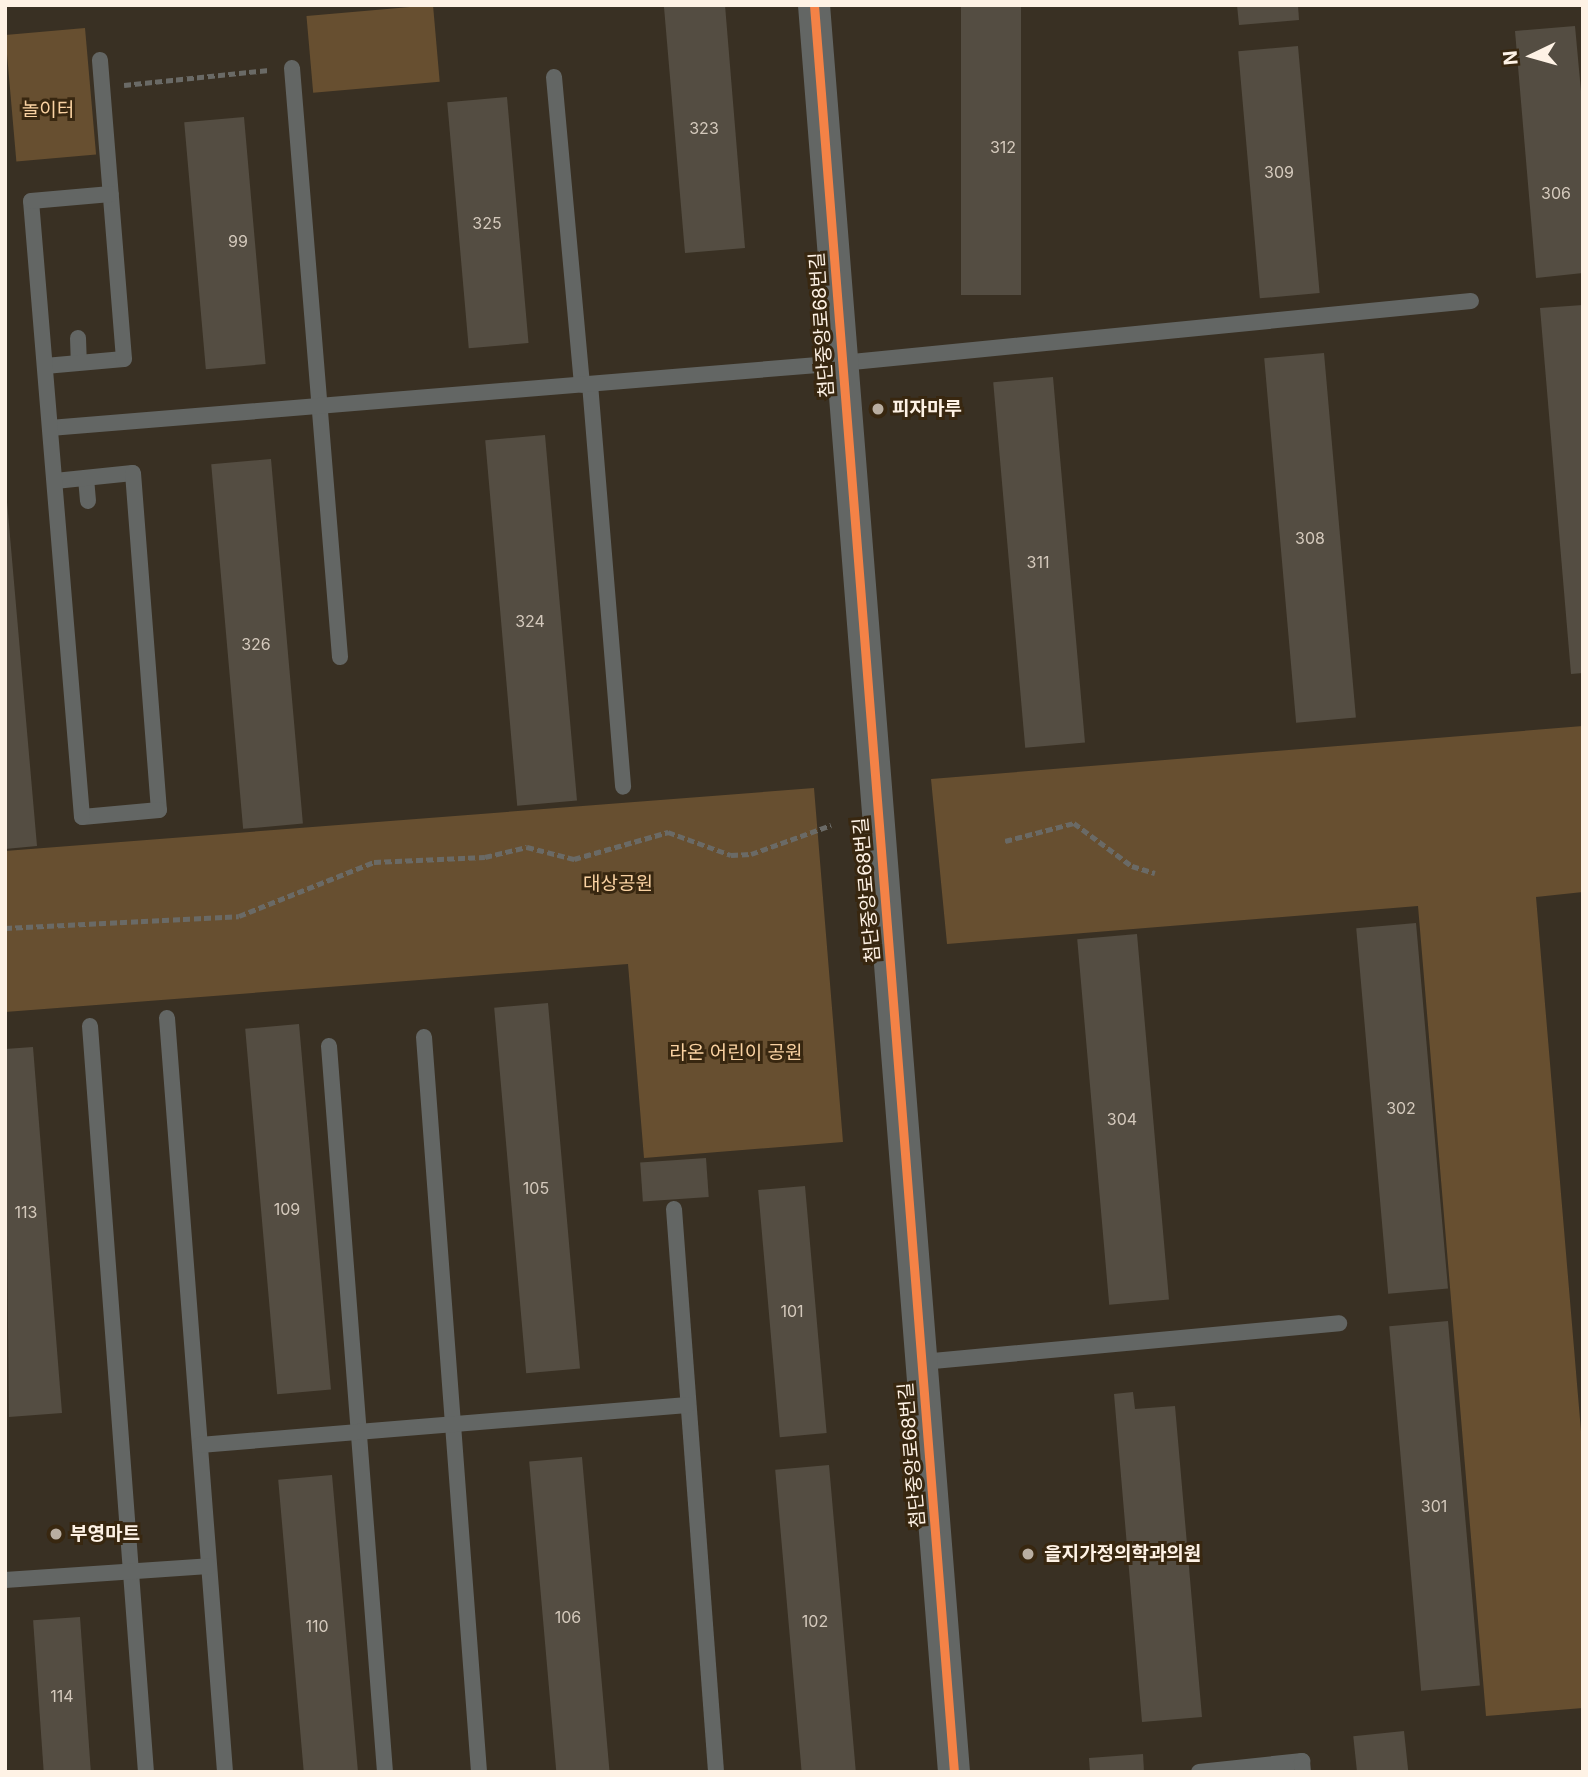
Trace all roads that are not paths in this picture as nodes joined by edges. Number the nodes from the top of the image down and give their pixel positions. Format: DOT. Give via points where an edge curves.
graph roads {
  1 [pos="814,5"];
  2 [pos="100,60"];
  3 [pos="292,68"];
  4 [pos="554,77"];
  5 [pos="111,194"];
  6 [pos="1471,301"];
  7 [pos="78,338"];
  8 [pos="79,362"];
  9 [pos="842,363"];
  10 [pos="45,366"];
  11 [pos="586,384"];
  12 [pos="320,406"];
  13 [pos="50,428"];
  14 [pos="86,478"];
  15 [pos="55,481"];
  16 [pos="88,500"];
  17 [pos="340,657"];
  18 [pos="623,787"];
  19 [pos="167,1018"];
  20 [pos="90,1026"];
  21 [pos="424,1037"];
  22 [pos="329,1046"];
  23 [pos="674,1209"];
  24 [pos="1339,1323"];
  25 [pos="922,1362"];
  26 [pos="687,1405"];
  27 [pos="451,1424"];
  28 [pos="358,1430"];
  29 [pos="200,1445"];
  30 [pos="209,1566"];
  31 [pos="131,1571"];
  32 [pos="5,1580"];
  33 [pos="146,1772"];
  34 [pos="225,1772"];
  35 [pos="385,1772"];
  36 [pos="479,1772"];
  37 [pos="716,1772"];
  38 [pos="954,1772"];
  39 [pos="1199,1772"];
  40 [pos="1303,1772"];
  1 -- 9 [label="street, 첨단중앙로68번길"];
  2 -- 5 [label="lane"];
  3 -- 12 [label="lane"];
  4 -- 11 [label="lane"];
  5 -- 8 [label="lane" via="124,359"];
  5 -- 10 [label="lane" via="32,201"];
  6 -- 9 [label="lane"];
  7 -- 8 [label="lane"];
  8 -- 10 [label="lane"];
  9 -- 11 [label="lane"];
  9 -- 25 [label="street, 첨단중앙로68번길"];
  10 -- 13 [label="lane"];
  11 -- 12 [label="lane"];
  11 -- 18 [label="lane"];
  12 -- 13 [label="lane"];
  12 -- 17 [label="lane"];
  13 -- 15 [label="lane"];
  14 -- 15 [label="lane"];
  14 -- 15 [label="lane" via="132,474 159,810 82,817"];
  14 -- 16 [label="lane"];
  19 -- 29 [label="lane"];
  20 -- 31 [label="lane"];
  21 -- 27 [label="lane"];
  22 -- 28 [label="lane"];
  23 -- 26 [label="lane"];
  24 -- 25 [label="lane"];
  25 -- 38 [label="street, 첨단중앙로68번길"];
  26 -- 27 [label="lane"];
  26 -- 37 [label="lane"];
  27 -- 28 [label="lane"];
  27 -- 36 [label="lane"];
  28 -- 29 [label="lane"];
  28 -- 35 [label="lane"];
  29 -- 30 [label="lane"];
  30 -- 31 [label="lane"];
  30 -- 34 [label="lane"];
  31 -- 32 [label="lane"];
  31 -- 33 [label="lane"];
  39 -- 40 [label="lane" via="1302,1761"];
}
